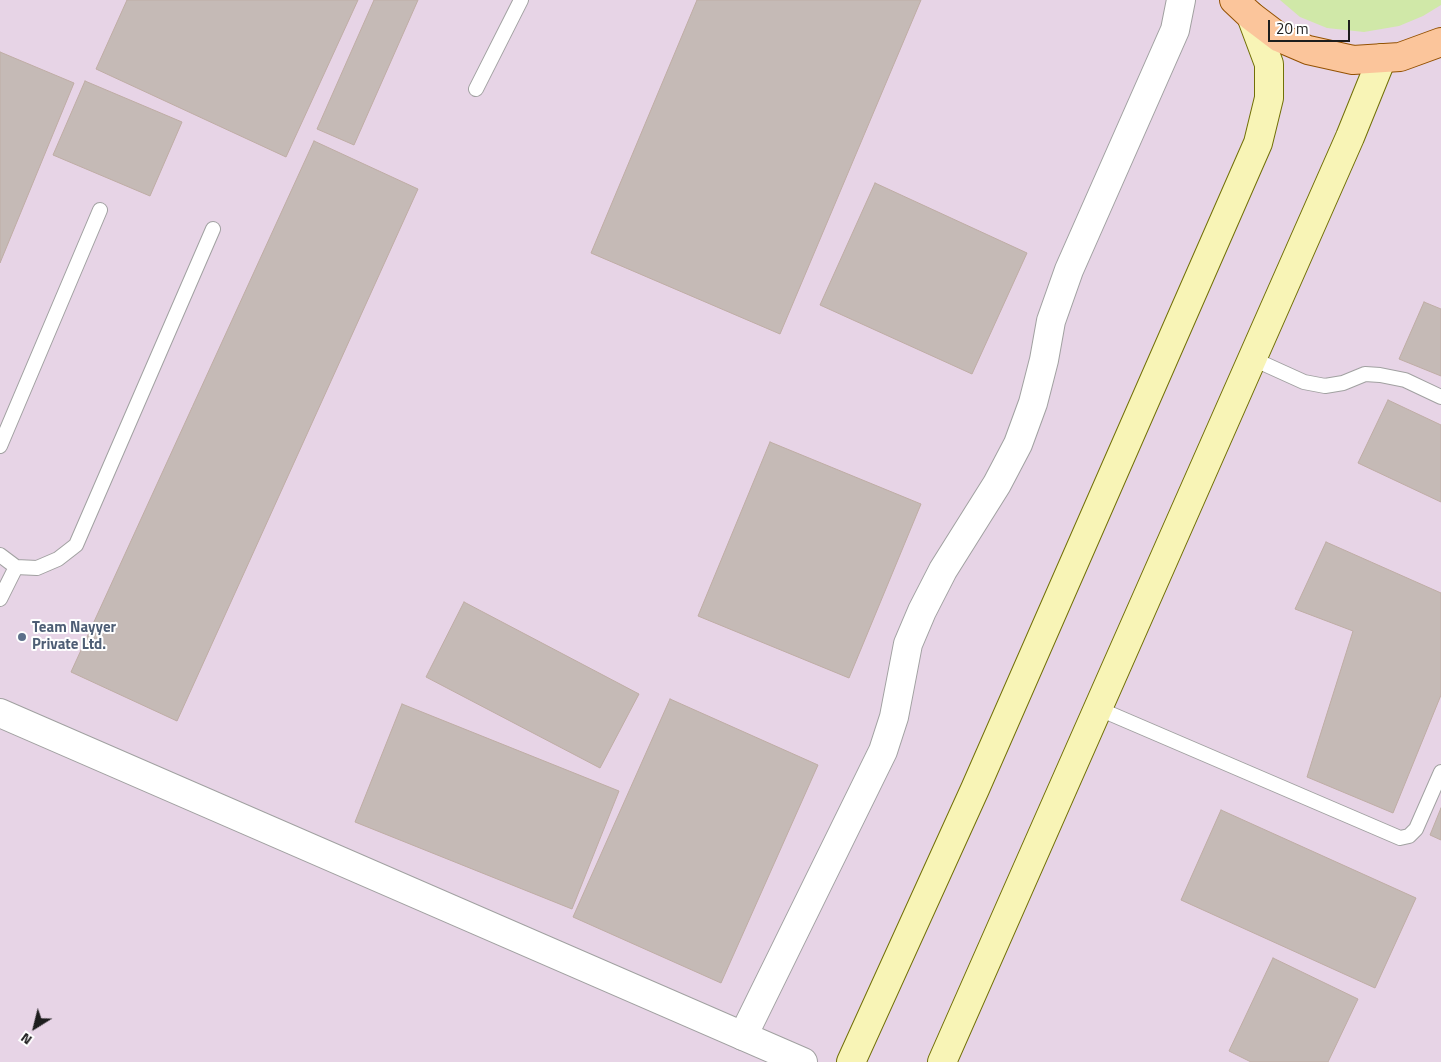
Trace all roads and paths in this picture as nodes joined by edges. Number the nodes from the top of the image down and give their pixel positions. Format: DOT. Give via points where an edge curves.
graph roads {
  1 [pos="521,0"];
  2 [pos="1181,0"];
  3 [pos="1239,5"];
  4 [pos="1441,42"];
  5 [pos="1382,58"];
  6 [pos="476,89"];
  7 [pos="100,210"];
  8 [pos="213,229"];
  9 [pos="1251,358"];
  10 [pos="1441,397"];
  11 [pos="0,446"];
  12 [pos="0,555"];
  13 [pos="16,567"];
  14 [pos="0,599"];
  15 [pos="1097,708"];
  16 [pos="0,714"];
  17 [pos="1441,772"];
  18 [pos="743,1036"];
  19 [pos="803,1062"];
  20 [pos="851,1062"];
  21 [pos="942,1062"];
  1 -- 6 [label="lane"];
  2 -- 18 [label="street" via="1175,30 1069,270 1051,321 1033,404 1018,444 922,610 908,644 894,717 883,751"];
  3 -- 5 [label="main road" via="1280,38 1308,50 1353,60"];
  3 -- 20 [label="main road" via="1269,64 1269,98 1258,143 975,789"];
  4 -- 5 [label="main road" via="1400,57"];
  5 -- 9 [label="main road"];
  7 -- 11 [label="lane"];
  8 -- 13 [label="lane" via="76,545 58,559 37,568"];
  9 -- 10 [label="lane" via="1304,382 1325,386 1365,374 1380,375 1405,380"];
  9 -- 15 [label="main road"];
  12 -- 13 [label="lane"];
  13 -- 14 [label="lane"];
  15 -- 17 [label="lane" via="1400,838 1409,836 1416,829"];
  15 -- 21 [label="main road"];
  16 -- 18 [label="street"];
  18 -- 19 [label="street"];
}
